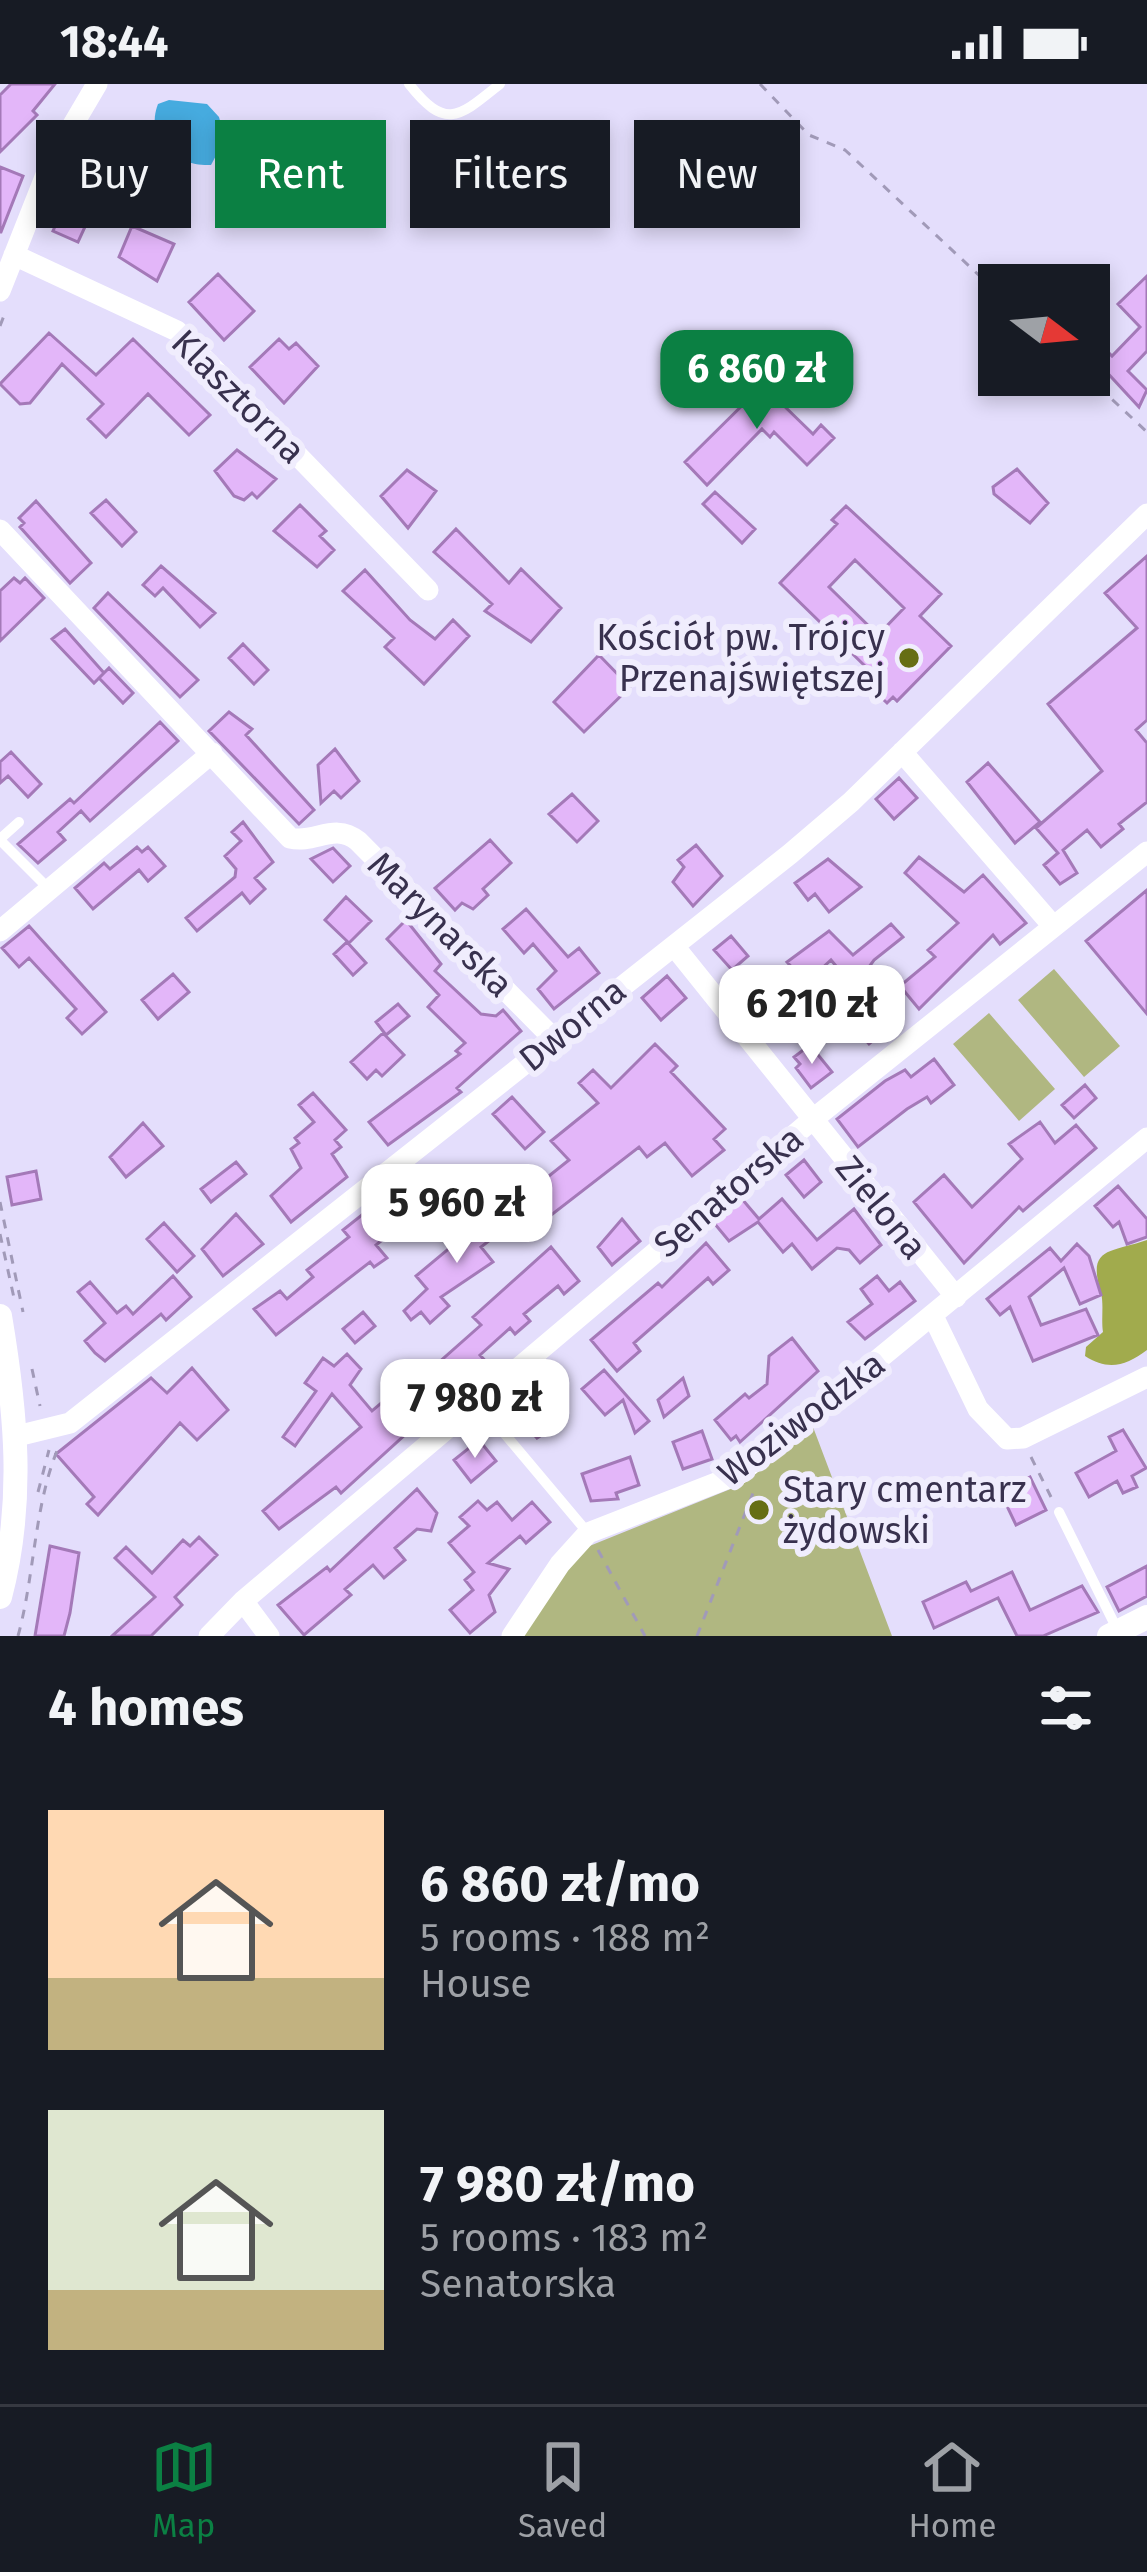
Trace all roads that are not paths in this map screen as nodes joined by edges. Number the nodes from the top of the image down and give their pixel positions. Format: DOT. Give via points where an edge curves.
graph roads {
  1 [pos="97,84"];
  2 [pos="409,84"];
  3 [pos="500,84"];
  4 [pos="14,254"];
  5 [pos="0,291"];
  6 [pos="1146,516"];
  7 [pos="0,530"];
  8 [pos="428,590"];
  9 [pos="902,752"];
  10 [pos="212,753"];
  11 [pos="19,822"];
  12 [pos="0,840"];
  13 [pos="1147,852"];
  14 [pos="49,889"];
  15 [pos="1053,926"];
  16 [pos="0,931"];
  17 [pos="674,946"];
  18 [pos="554,1039"];
  19 [pos="812,1120"];
  20 [pos="1147,1138"];
  21 [pos="956,1298"];
  22 [pos="0,1316"];
  23 [pos="933,1316"];
  24 [pos="1147,1377"];
  25 [pos="478,1402"];
  26 [pos="17,1436"];
  27 [pos="1059,1511"];
  28 [pos="587,1533"];
  29 [pos="0,1597"];
  30 [pos="243,1601"];
  31 [pos="1147,1617"];
  32 [pos="1114,1634"];
  33 [pos="209,1636"];
  34 [pos="269,1636"];
  35 [pos="512,1636"];
  1 -- 4 [label="street" via="51,162"];
  2 -- 3 [label="lane" via="445,115 467,111"];
  4 -- 5 [label="street"];
  4 -- 8 [label="street, Klasztorna" via="177,331"];
  6 -- 9 [label="street, Dworna"];
  7 -- 10 [label="street, Marynarska"];
  9 -- 15 [label="street"];
  9 -- 17 [label="street, Dworna"];
  10 -- 14 [label="street"];
  10 -- 18 [label="street, Marynarska" via="290,838 340,832 358,841"];
  11 -- 12 [label="lane"];
  12 -- 14 [label="lane"];
  13 -- 15 [label="street, Senatorska"];
  14 -- 16 [label="street"];
  15 -- 19 [label="street, Senatorska"];
  17 -- 18 [label="street, Dworna"];
  17 -- 19 [label="street, Zielona"];
  18 -- 26 [label="street, Dworna" via="70,1423"];
  19 -- 21 [label="street, Zielona"];
  19 -- 25 [label="street, Senatorska"];
  20 -- 21 [label="street, Woziwodzka"];
  21 -- 23 [label="street, Woziwodzka"];
  22 -- 26 [label="street"];
  23 -- 24 [label="street" via="979,1409 1007,1438 1037,1432"];
  23 -- 28 [label="street, Woziwodzka" via="730,1480"];
  25 -- 28 [label="lane"];
  25 -- 30 [label="street, Senatorska"];
  26 -- 29 [label="street" via="16,1515"];
  27 -- 32 [label="lane"];
  28 -- 35 [label="street"];
  30 -- 33 [label="street, Senatorska"];
  30 -- 34 [label="street"];
  31 -- 32 [label="street"];
}
